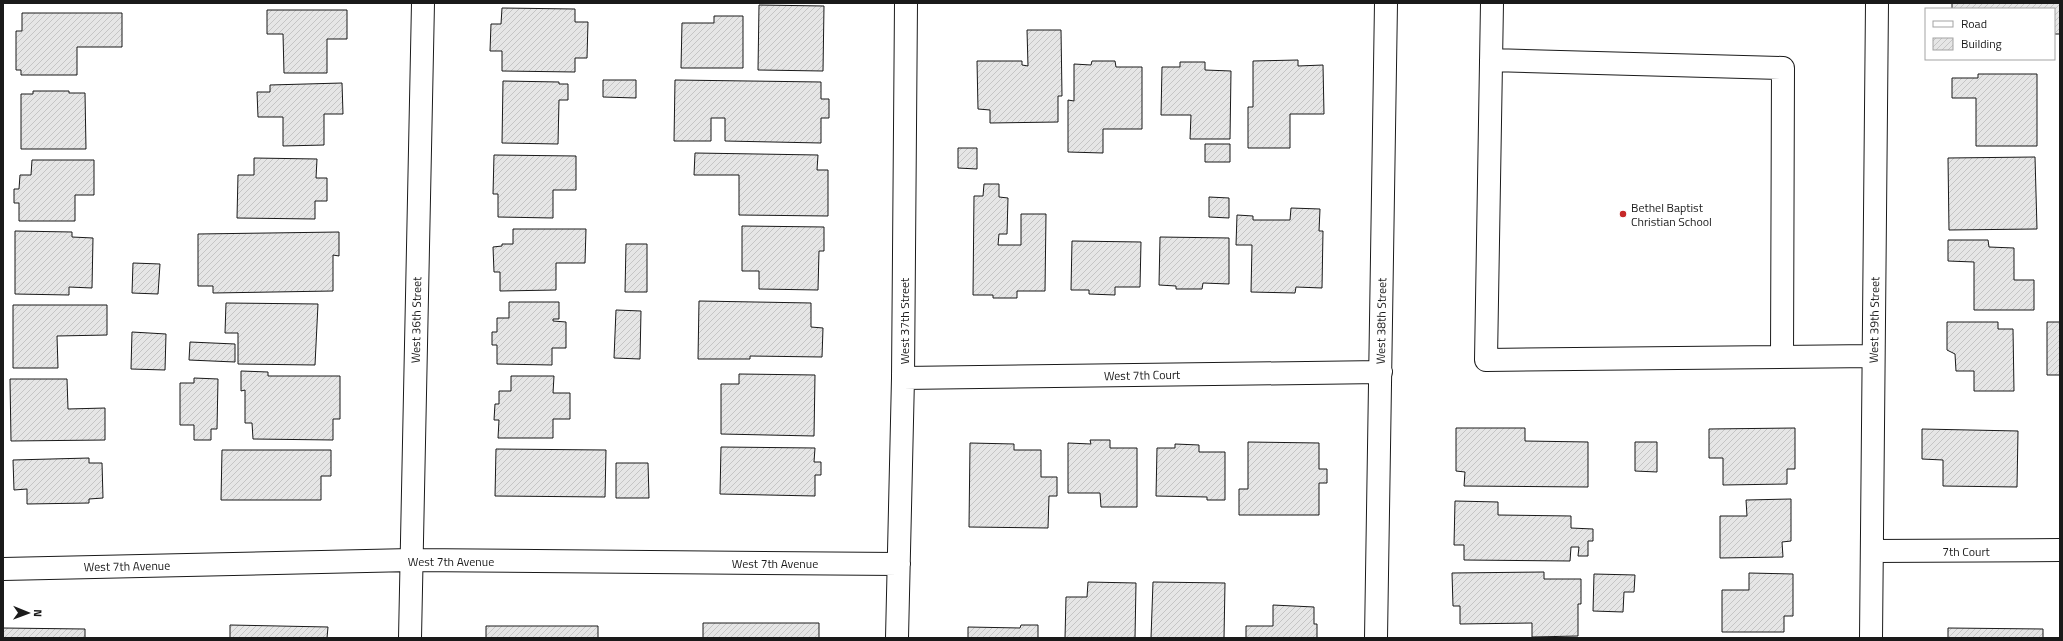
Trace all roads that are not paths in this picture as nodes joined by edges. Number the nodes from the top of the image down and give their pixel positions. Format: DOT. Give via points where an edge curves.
graph roads {
  1 [pos="423,3"];
  2 [pos="906,3"];
  3 [pos="1386,3"];
  4 [pos="1492,3"];
  5 [pos="1877,3"];
  6 [pos="1491,60"];
  7 [pos="1873,356"];
  8 [pos="1782,357"];
  9 [pos="1381,372"];
  10 [pos="903,378"];
  11 [pos="2060,550"];
  12 [pos="1872,551"];
  13 [pos="411,560"];
  14 [pos="899,564"];
  15 [pos="3,569"];
  16 [pos="410,638"];
  17 [pos="897,638"];
  18 [pos="1376,638"];
  19 [pos="1871,638"];
  1 -- 13 [label="street, West 36th Street"];
  2 -- 10 [label="street, West 37th Street"];
  3 -- 9 [label="street, West 38th Street"];
  4 -- 6 [label="street"];
  5 -- 7 [label="street, West 39th Street"];
  6 -- 8 [label="street" via="1783,68"];
  6 -- 8 [label="street" via="1486,360"];
  7 -- 8 [label="street"];
  7 -- 12 [label="street, West 39th Street"];
  9 -- 10 [label="street, West 7th Court"];
  9 -- 18 [label="street, West 38th Street"];
  10 -- 14 [label="street, West 37th Street"];
  11 -- 12 [label="street, 7th Court"];
  12 -- 19 [label="street, West 39th Street"];
  13 -- 14 [label="street, West 7th Avenue"];
  13 -- 15 [label="street, West 7th Avenue"];
  13 -- 16 [label="street, West 36th Street"];
  14 -- 17 [label="street, West 37th Street"];
}
